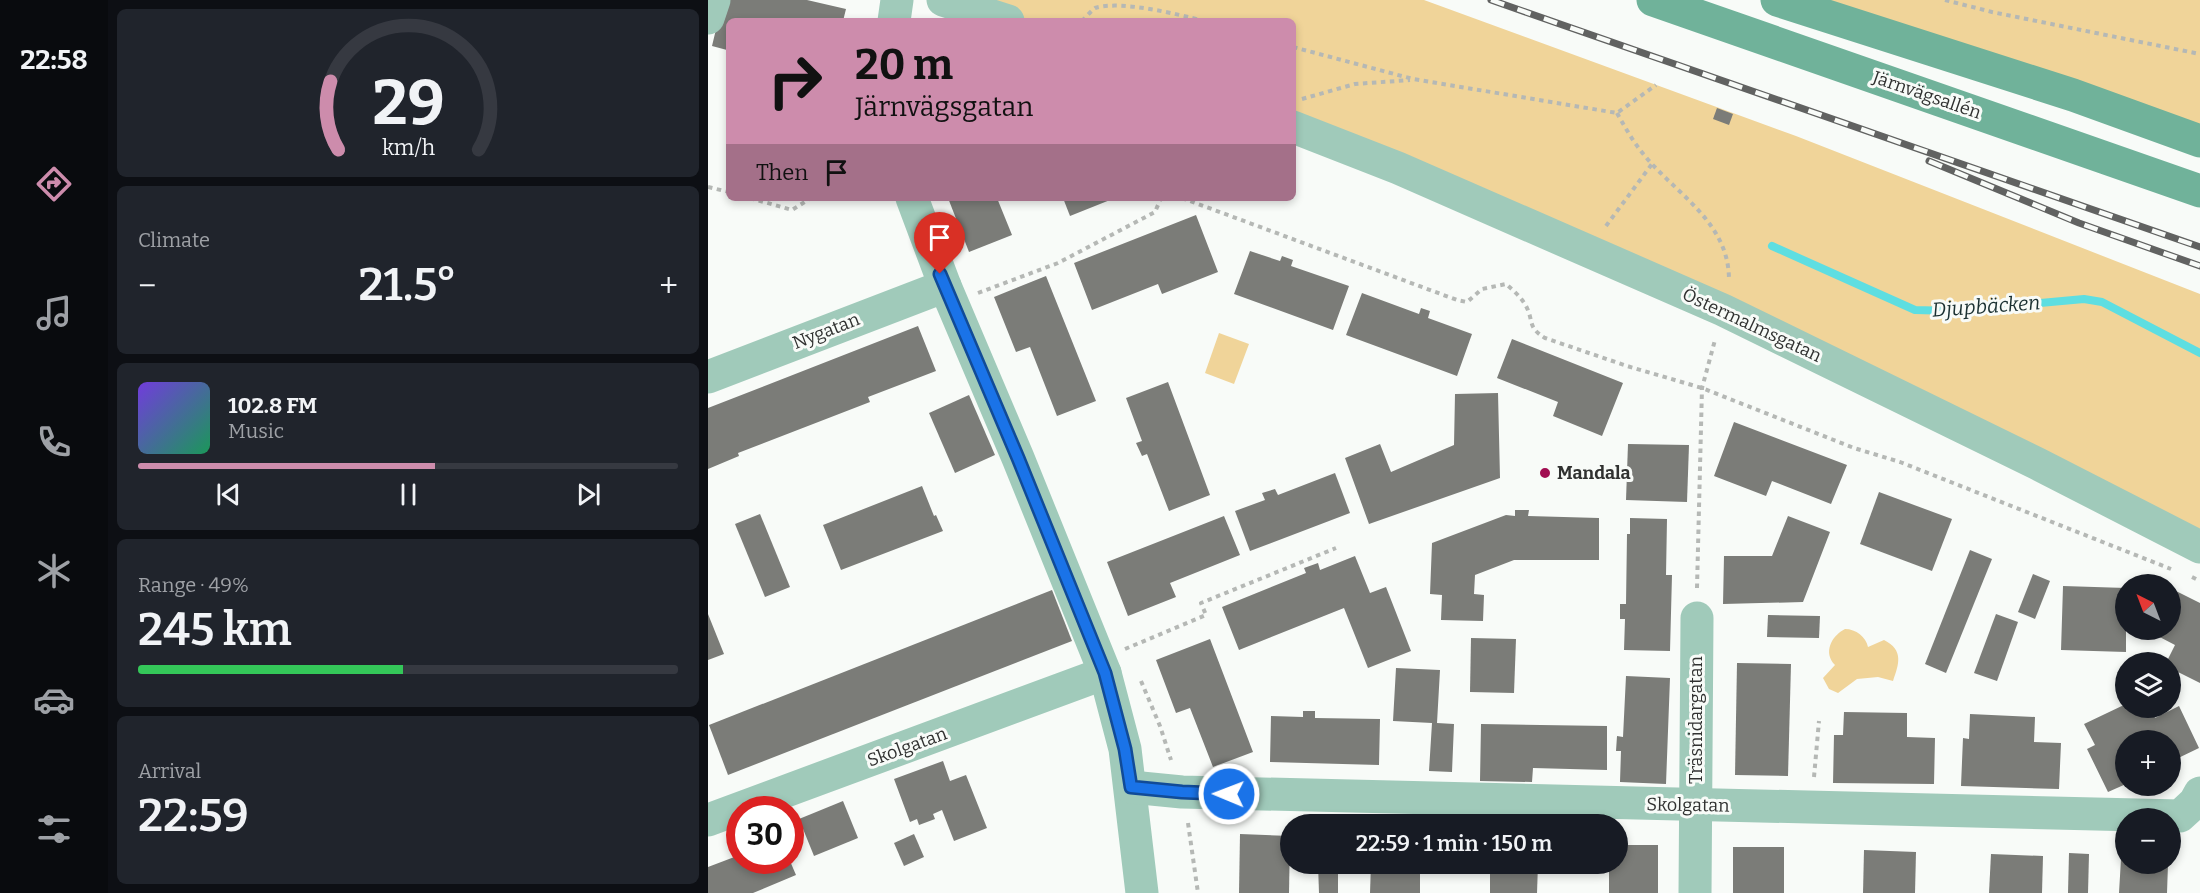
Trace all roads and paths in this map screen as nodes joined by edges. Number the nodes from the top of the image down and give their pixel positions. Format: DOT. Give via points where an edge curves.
graph roads {
  1 [pos="714,0"];
  2 [pos="897,0"];
  3 [pos="943,0"];
  4 [pos="1653,0"];
  5 [pos="1777,0"];
  6 [pos="1945,0"];
  7 [pos="708,18"];
  8 [pos="894,18"];
  9 [pos="999,18"];
  10 [pos="1085,18"];
  11 [pos="1192,18"];
  12 [pos="1296,48"];
  13 [pos="2200,54"];
  14 [pos="1413,79"];
  15 [pos="1656,84"];
  16 [pos="1296,114"];
  17 [pos="1617,114"];
  18 [pos="1296,115"];
  19 [pos="2200,141"];
  20 [pos="1652,164"];
  21 [pos="708,187"];
  22 [pos="726,191"];
  23 [pos="2200,191"];
  24 [pos="760,201"];
  25 [pos="806,201"];
  26 [pos="914,201"];
  27 [pos="1160,201"];
  28 [pos="1190,201"];
  29 [pos="1589,251"];
  30 [pos="960,290"];
  31 [pos="1723,310"];
  32 [pos="708,377"];
  33 [pos="1702,388"];
  34 [pos="1336,548"];
  35 [pos="2195,562"];
  36 [pos="2180,572"];
  37 [pos="2200,581"];
  38 [pos="1697,618"];
  39 [pos="1103,667"];
  40 [pos="1819,722"];
  41 [pos="1131,787"];
  42 [pos="1182,792"];
  43 [pos="2200,793"];
  44 [pos="1696,805"];
  45 [pos="1811,808"];
  46 [pos="708,820"];
  47 [pos="1142,893"];
  48 [pos="1198,893"];
  49 [pos="1695,893"];
  1 -- 7 [label="street"];
  2 -- 8 [label="street"];
  3 -- 9 [label="street"];
  4 -- 23 [label="main road, Järnvägsallén"];
  5 -- 19 [label="main road" via="2073,95"];
  6 -- 13 [label="path"];
  10 -- 11 [label="path" via="1096,8 1116,2"];
  12 -- 14 [label="path"];
  14 -- 16 [label="path" via="1356,84"];
  14 -- 17 [label="path"];
  15 -- 17 [label="path"];
  17 -- 20 [label="path"];
  18 -- 29 [label="street, Östermalmsgatan" via="1398,168"];
  20 -- 29 [label="path"];
  20 -- 31 [label="path" via="1692,203 1723,244 1729,264"];
  21 -- 22 [label="path"];
  24 -- 25 [label="path" via="792,210"];
  26 -- 30 [label="street"];
  27 -- 30 [label="path" via="1155,212 1058,263"];
  28 -- 33 [label="path" via="1457,300 1467,302 1482,290 1506,284 1526,306 1535,332 1545,338"];
  29 -- 31 [label="street, Östermalmsgatan"];
  30 -- 32 [label="street, Nygatan"];
  30 -- 39 [label="street" via="1018,458"];
  31 -- 33 [label="path"];
  31 -- 35 [label="street, Östermalmsgatan" via="2038,464"];
  33 -- 36 [label="path"];
  33 -- 38 [label="path"];
  34 -- 39 [label="path" via="1201,603 1206,615 1126,648"];
  35 -- 37 [label="path"];
  38 -- 44 [label="street, Träsnidargatan"];
  39 -- 41 [label="street"];
  39 -- 46 [label="street, Skolgatan"];
  40 -- 45 [label="path"];
  41 -- 42 [label="street, Skolgatan"];
  41 -- 47 [label="street"];
  42 -- 44 [label="street, Skolgatan"];
  42 -- 48 [label="path"];
  43 -- 45 [label="street, Skolgatan" via="2180,816"];
  44 -- 45 [label="street, Skolgatan"];
  44 -- 49 [label="street, Träsnidargatan"];
}
